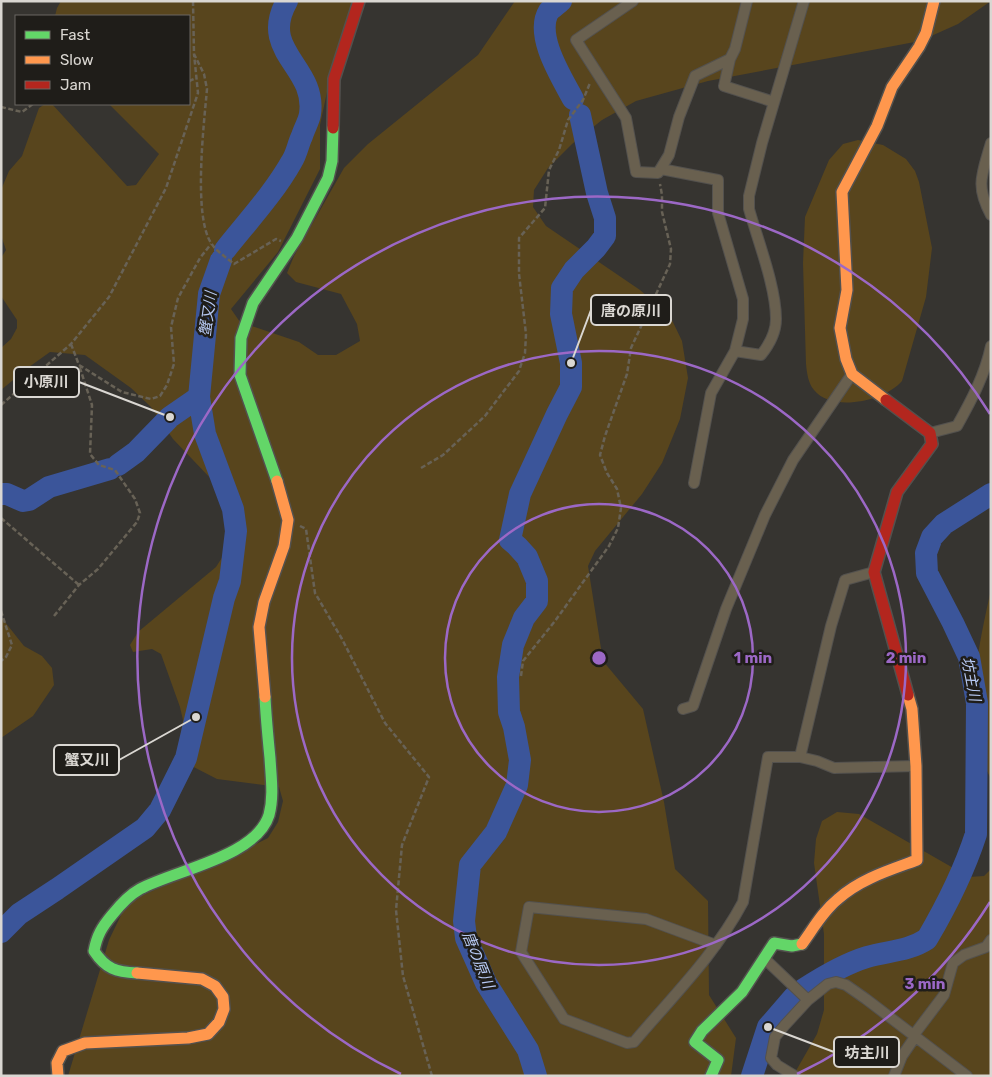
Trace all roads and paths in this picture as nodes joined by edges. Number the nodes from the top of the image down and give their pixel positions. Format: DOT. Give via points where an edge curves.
graph roads {
  1 [pos="193,1"];
  2 [pos="359,1"];
  3 [pos="633,1"];
  4 [pos="747,1"];
  5 [pos="804,1"];
  6 [pos="934,1"];
  7 [pos="194,54"];
  8 [pos="730,59"];
  9 [pos="595,70"];
  10 [pos="196,78"];
  11 [pos="190,81"];
  12 [pos="774,102"];
  13 [pos="32,105"];
  14 [pos="1,107"];
  15 [pos="991,143"];
  16 [pos="660,171"];
  17 [pos="991,216"];
  18 [pos="211,244"];
  19 [pos="293,244"];
  20 [pos="71,344"];
  21 [pos="991,346"];
  22 [pos="735,351"];
  23 [pos="79,365"];
  24 [pos="852,374"];
  25 [pos="1,405"];
  26 [pos="930,433"];
  27 [pos="421,468"];
  28 [pos="694,483"];
  29 [pos="1,518"];
  30 [pos="288,520"];
  31 [pos="874,572"];
  32 [pos="79,585"];
  33 [pos="1,611"];
  34 [pos="54,616"];
  35 [pos="1,661"];
  36 [pos="522,676"];
  37 [pos="683,708"];
  38 [pos="800,757"];
  39 [pos="916,766"];
  40 [pos="991,940"];
  41 [pos="716,945"];
  42 [pos="765,959"];
  43 [pos="808,1000"];
  44 [pos="914,1037"];
  45 [pos="58,1076"];
  46 [pos="432,1076"];
  47 [pos="711,1076"];
  48 [pos="795,1076"];
  49 [pos="894,1076"];
  50 [pos="967,1076"];
  1 -- 7 [label="path"];
  2 -- 19 [label="street" via="334,79 332,161 328,178"];
  3 -- 9 [label="street" via="576,40"];
  4 -- 8 [label="street"];
  5 -- 12 [label="street"];
  6 -- 24 [label="street" via="919,48 892,87 877,126 842,192 847,290 840,328"];
  7 -- 10 [label="path"];
  7 -- 18 [label="path" via="207,89 201,185 203,224"];
  8 -- 12 [label="street" via="724,86"];
  8 -- 16 [label="street" via="694,76 669,156"];
  9 -- 16 [label="street" via="626,118 636,172"];
  9 -- 27 [label="path" via="583,100 568,120 549,170 545,208 519,238 519,274 526,334 525,353 519,371 485,416 443,455"];
  10 -- 11 [label="path"];
  10 -- 20 [label="path" via="198,94 166,188 109,297"];
  12 -- 22 [label="street" via="749,196 749,209 774,297 776,321 770,345 761,355"];
  13 -- 14 [label="path" via="22,112"];
  15 -- 17 [label="street" via="980,185"];
  16 -- 22 [label="street" via="718,180 718,213 743,299 743,319"];
  16 -- 36 [label="path" via="662,212 671,249 670,264 631,348 600,455 617,489 621,508 618,528 609,546 523,661"];
  18 -- 19 [label="path" via="234,264 276,240"];
  18 -- 23 [label="path" via="178,298 171,327 174,364 160,396 151,399 122,392"];
  19 -- 30 [label="street" via="252,303 241,338 240,375"];
  20 -- 23 [label="path"];
  20 -- 25 [label="path"];
  21 -- 26 [label="street" via="987,364 957,426"];
  22 -- 28 [label="street" via="711,393"];
  23 -- 32 [label="path" via="92,406 90,454 99,465 115,470 135,499 140,513 137,522 98,569"];
  24 -- 26 [label="street"];
  24 -- 37 [label="street" via="793,460 765,516 726,610 693,706"];
  26 -- 31 [label="street" via="932,444 896,492"];
  29 -- 32 [label="path"];
  30 -- 45 [label="street" via="284,546 259,626 272,789 270,810 264,824 248,842 225,855 139,890 118,907 96,933 94,951 102,964 121,972 202,979 215,986 223,997 224,1009 219,1022 208,1034 188,1038 85,1043 62,1051 57,1063"];
  30 -- 46 [label="path" via="306,529 315,593 385,724 429,776 402,844 396,910 403,976"];
  31 -- 38 [label="street" via="844,580"];
  31 -- 39 [label="street" via="912,709"];
  32 -- 34 [label="path"];
  33 -- 35 [label="path" via="12,645"];
  38 -- 39 [label="street" via="834,768"];
  38 -- 41 [label="street" via="768,757 743,902"];
  39 -- 42 [label="street" via="917,860 851,889 837,899 802,945 774,943"];
  40 -- 44 [label="street" via="986,947 953,963 944,995"];
  41 -- 41 [label="street" via="701,967 634,1042 626,1043 564,1019 521,952 529,907 646,919"];
  42 -- 43 [label="street"];
  42 -- 47 [label="street" via="742,992 695,1042 718,1060"];
  43 -- 44 [label="street" via="828,984 846,985"];
  43 -- 48 [label="street" via="775,1037 771,1058 776,1065"];
  44 -- 49 [label="street"];
  44 -- 50 [label="street"];
}
